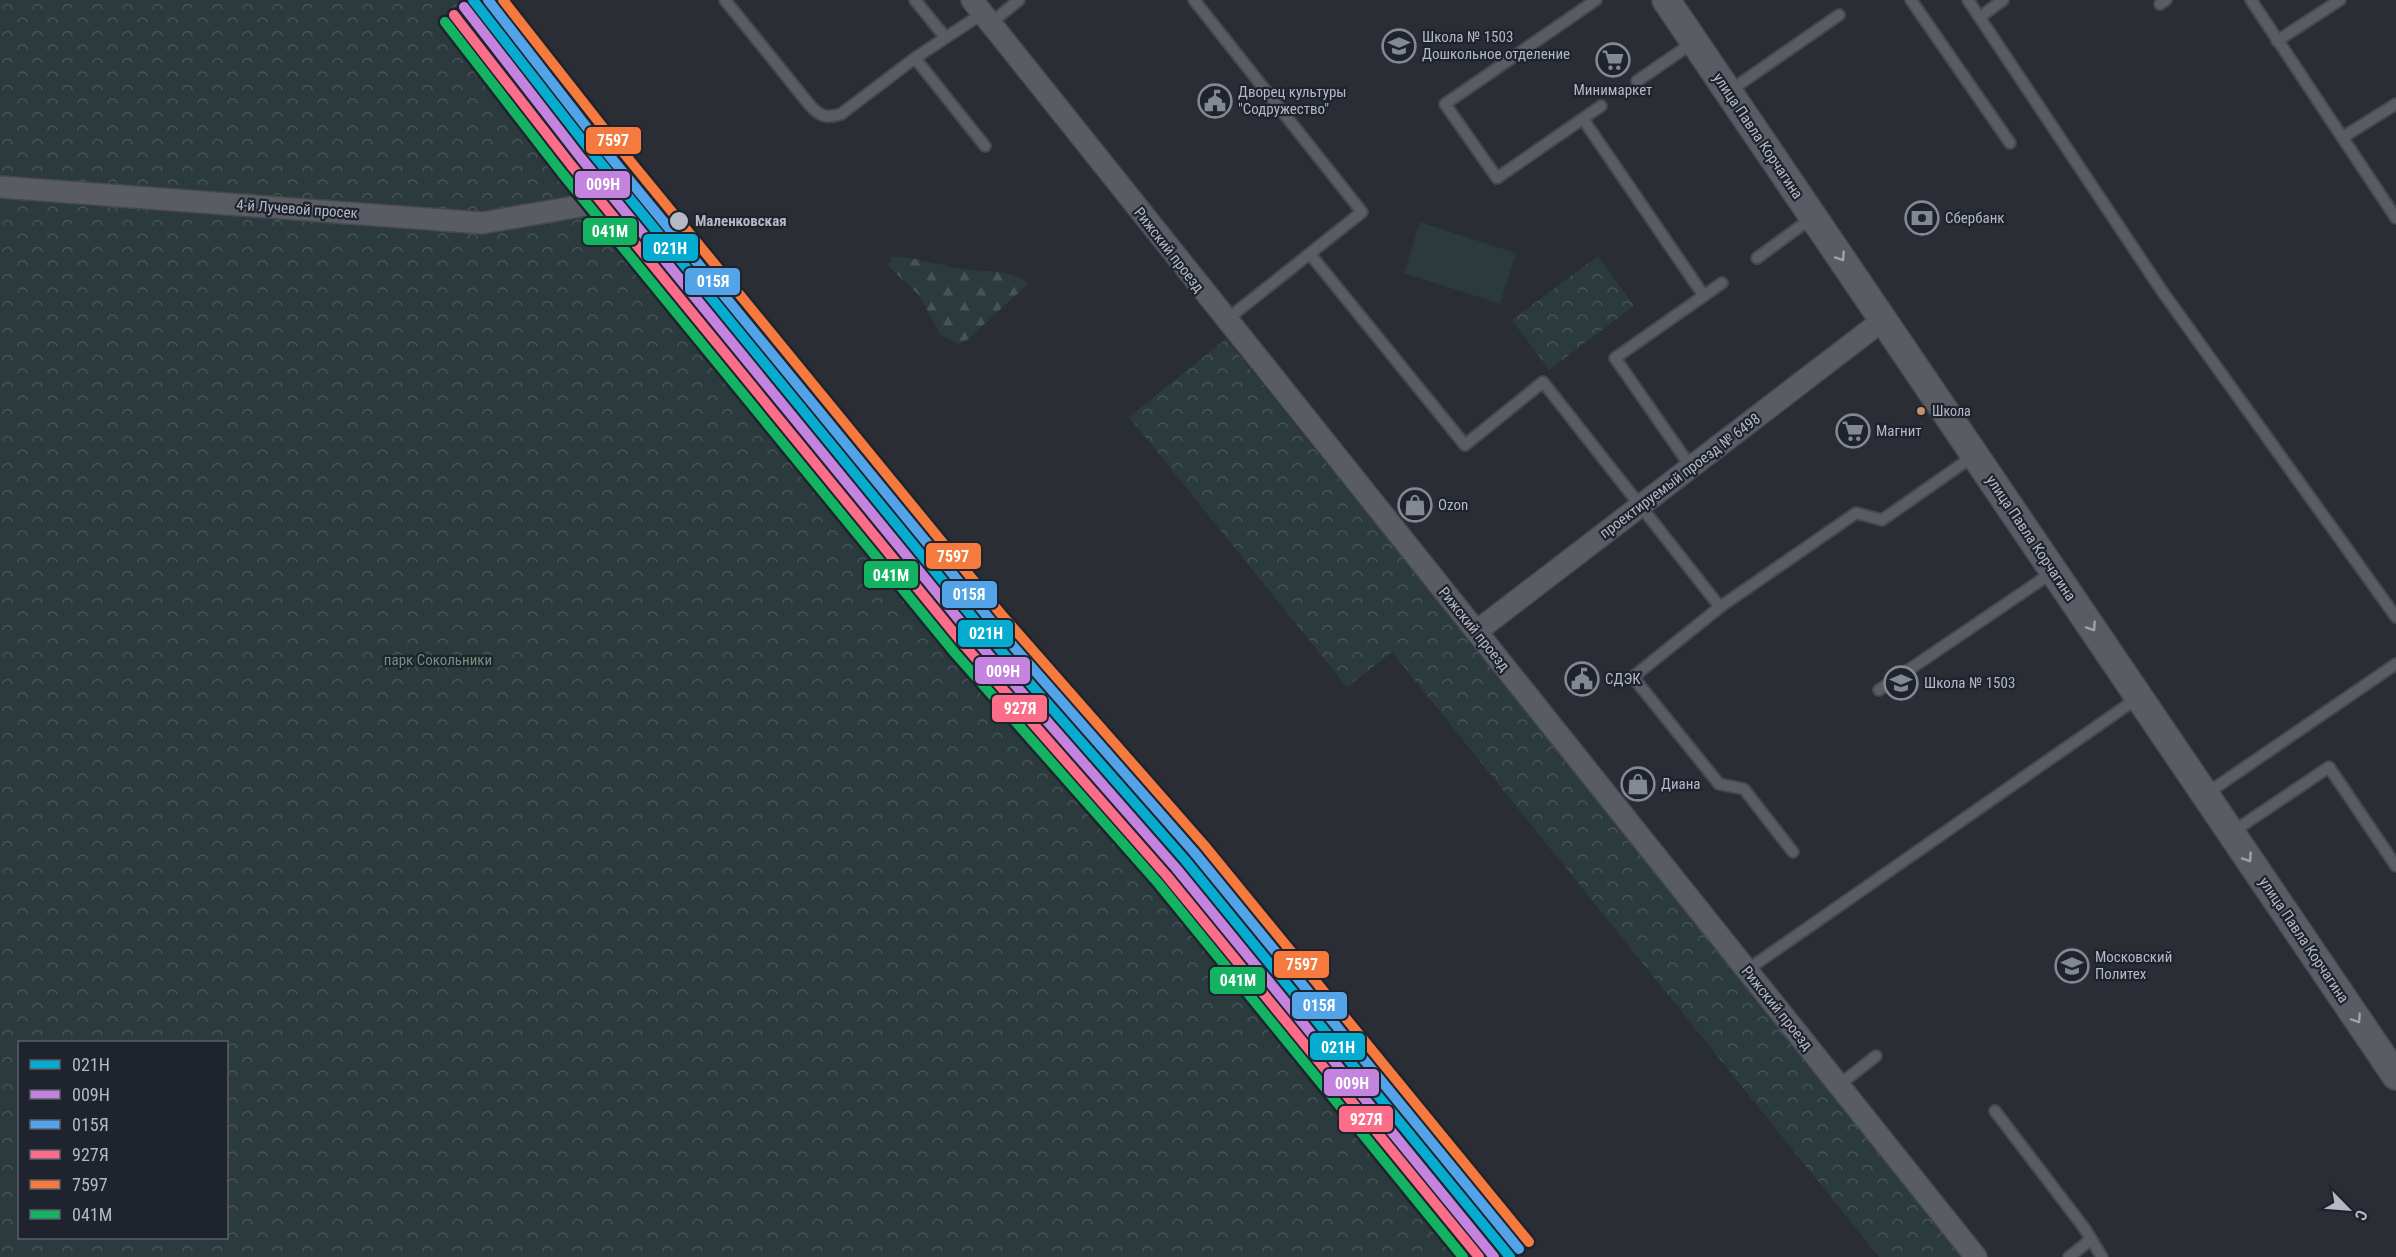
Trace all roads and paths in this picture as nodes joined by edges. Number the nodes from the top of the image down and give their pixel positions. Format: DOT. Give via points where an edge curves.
graph roads {
  1 [pos="727,0"];
  2 [pos="915,0"];
  3 [pos="1019,0"];
  4 [pos="1194,0"];
  5 [pos="1596,0"];
  6 [pos="1666,0"];
  7 [pos="1911,0"];
  8 [pos="1968,0"];
  9 [pos="2003,0"];
  10 [pos="2251,0"];
  11 [pos="2340,0"];
  12 [pos="982,12"];
  13 [pos="1839,15"];
  14 [pos="1980,17"];
  15 [pos="945,38"];
  16 [pos="2277,40"];
  17 [pos="1694,41"];
  18 [pos="915,58"];
  19 [pos="1637,81"];
  20 [pos="1728,92"];
  21 [pos="2396,104"];
  22 [pos="1601,106"];
  23 [pos="1582,119"];
  24 [pos="2343,137"];
  25 [pos="2010,143"];
  26 [pos="985,146"];
  27 [pos="0,187"];
  28 [pos="592,204"];
  29 [pos="1814,217"];
  30 [pos="2396,218"];
  31 [pos="1310,254"];
  32 [pos="1757,258"];
  33 [pos="1722,283"];
  34 [pos="1704,296"];
  35 [pos="1883,320"];
  36 [pos="1226,321"];
  37 [pos="1975,455"];
  38 [pos="1691,467"];
  39 [pos="1641,505"];
  40 [pos="2054,571"];
  41 [pos="1720,607"];
  42 [pos="2396,617"];
  43 [pos="1477,632"];
  44 [pos="2396,664"];
  45 [pos="1879,690"];
  46 [pos="2139,696"];
  47 [pos="2205,794"];
  48 [pos="2230,833"];
  49 [pos="1793,852"];
  50 [pos="2396,866"];
  51 [pos="1747,970"];
  52 [pos="1876,1056"];
  53 [pos="2396,1076"];
  54 [pos="1839,1085"];
  55 [pos="1995,1112"];
  56 [pos="2089,1241"];
  57 [pos="1976,1257"];
  58 [pos="2069,1257"];
  59 [pos="2102,1257"];
  1 -- 18 [label="lane" via="817,114 828,118 841,114"];
  2 -- 15 [label="lane"];
  3 -- 12 [label="lane"];
  4 -- 31 [label="lane" via="1362,212"];
  5 -- 23 [label="lane" via="1445,104 1497,178"];
  6 -- 17 [label="street, улица Павла Корчагина"];
  7 -- 25 [label="lane"];
  8 -- 14 [label="lane"];
  9 -- 14 [label="lane"];
  10 -- 16 [label="lane"];
  11 -- 16 [label="lane"];
  12 -- 15 [label="lane"];
  12 -- 36 [label="street, Рижский проезд"];
  13 -- 20 [label="lane"];
  14 -- 42 [label="lane" via="2163,291"];
  15 -- 18 [label="lane"];
  16 -- 24 [label="lane"];
  17 -- 19 [label="lane"];
  17 -- 20 [label="street, улица Павла Корчагина"];
  18 -- 26 [label="lane"];
  20 -- 29 [label="street, улица Павла Корчагина"];
  21 -- 24 [label="lane"];
  22 -- 23 [label="lane"];
  23 -- 34 [label="lane"];
  24 -- 30 [label="lane"];
  27 -- 28 [label="street, 4-й Лучевой просек" via="482,223"];
  29 -- 32 [label="lane"];
  29 -- 35 [label="street, улица Павла Корчагина, one-way"];
  31 -- 36 [label="lane"];
  31 -- 39 [label="lane" via="1465,445 1543,382"];
  33 -- 34 [label="lane"];
  34 -- 38 [label="lane" via="1615,358"];
  35 -- 37 [label="street, улица Павла Корчагина"];
  35 -- 38 [label="street, проектируемый проезд № 6498"];
  36 -- 43 [label="street, Рижский проезд"];
  37 -- 40 [label="street, улица Павла Корчагина"];
  37 -- 41 [label="lane" via="1882,520 1856,513"];
  38 -- 39 [label="street, проектируемый проезд № 6498"];
  39 -- 41 [label="lane"];
  39 -- 43 [label="street, проектируемый проезд № 6498"];
  40 -- 45 [label="lane"];
  40 -- 46 [label="street, улица Павла Корчагина, one-way"];
  41 -- 49 [label="lane" via="1633,677 1719,784 1743,789"];
  43 -- 51 [label="street, Рижский проезд"];
  44 -- 47 [label="lane"];
  46 -- 47 [label="street, улица Павла Корчагина"];
  46 -- 51 [label="lane"];
  47 -- 48 [label="street, улица Павла Корчагина"];
  48 -- 50 [label="lane" via="2329,767"];
  48 -- 53 [label="street, улица Павла Корчагина, one-way"];
  51 -- 54 [label="street, Рижский проезд"];
  52 -- 54 [label="lane"];
  54 -- 57 [label="street, Рижский проезд"];
  55 -- 56 [label="lane" via="2085,1229"];
  56 -- 58 [label="lane"];
  56 -- 59 [label="lane"];
}
